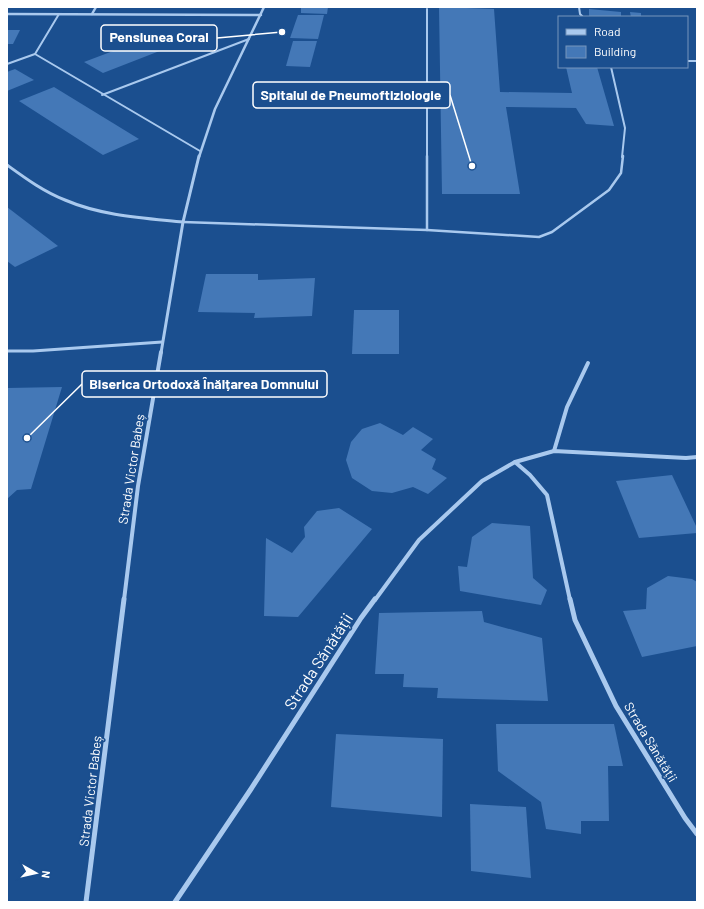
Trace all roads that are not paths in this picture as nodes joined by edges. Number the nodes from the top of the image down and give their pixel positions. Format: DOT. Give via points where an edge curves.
graph roads {
  1 [pos="96,7"];
  2 [pos="264,7"];
  3 [pos="427,9"];
  4 [pos="7,14"];
  5 [pos="59,14"];
  6 [pos="92,14"];
  7 [pos="261,14"];
  8 [pos="249,39"];
  9 [pos="35,54"];
  10 [pos="7,64"];
  11 [pos="611,68"];
  12 [pos="102,95"];
  13 [pos="200,151"];
  14 [pos="7,164"];
  15 [pos="183,222"];
  16 [pos="427,230"];
  17 [pos="162,342"];
  18 [pos="7,351"];
  19 [pos="588,363"];
  20 [pos="554,451"];
  21 [pos="697,457"];
  22 [pos="515,462"];
  23 [pos="697,834"];
  24 [pos="86,902"];
  25 [pos="178,902"];
  1 -- 6 [label="street"];
  2 -- 7 [label="street, Strada Victor Babeș"];
  3 -- 16 [label="lane"];
  4 -- 5 [label="street"];
  5 -- 6 [label="street"];
  5 -- 9 [label="lane"];
  6 -- 7 [label="street"];
  7 -- 8 [label="street, Strada Victor Babeș"];
  8 -- 12 [label="lane"];
  8 -- 13 [label="street, Strada Victor Babeș" via="215,109"];
  9 -- 10 [label="lane"];
  9 -- 12 [label="lane"];
  11 -- 16 [label="lane" via="625,128 620,173 609,190 552,232 539,237"];
  12 -- 13 [label="lane"];
  13 -- 15 [label="street, Strada Victor Babeș"];
  14 -- 15 [label="street" via="37,187 74,204 107,212"];
  15 -- 16 [label="lane"];
  15 -- 17 [label="street, Strada Victor Babeș"];
  17 -- 18 [label="street"];
  17 -- 24 [label="street, Strada Victor Babeș" via="138,486"];
  19 -- 20 [label="street" via="566,407"];
  20 -- 21 [label="street, Strada Sănătății"];
  20 -- 22 [label="street, Strada Sănătății"];
  22 -- 23 [label="street, Strada Sănătății" via="547,495 575,620 616,706"];
  22 -- 25 [label="street, Strada Sănătății" via="482,481 419,540 362,618"];
}
